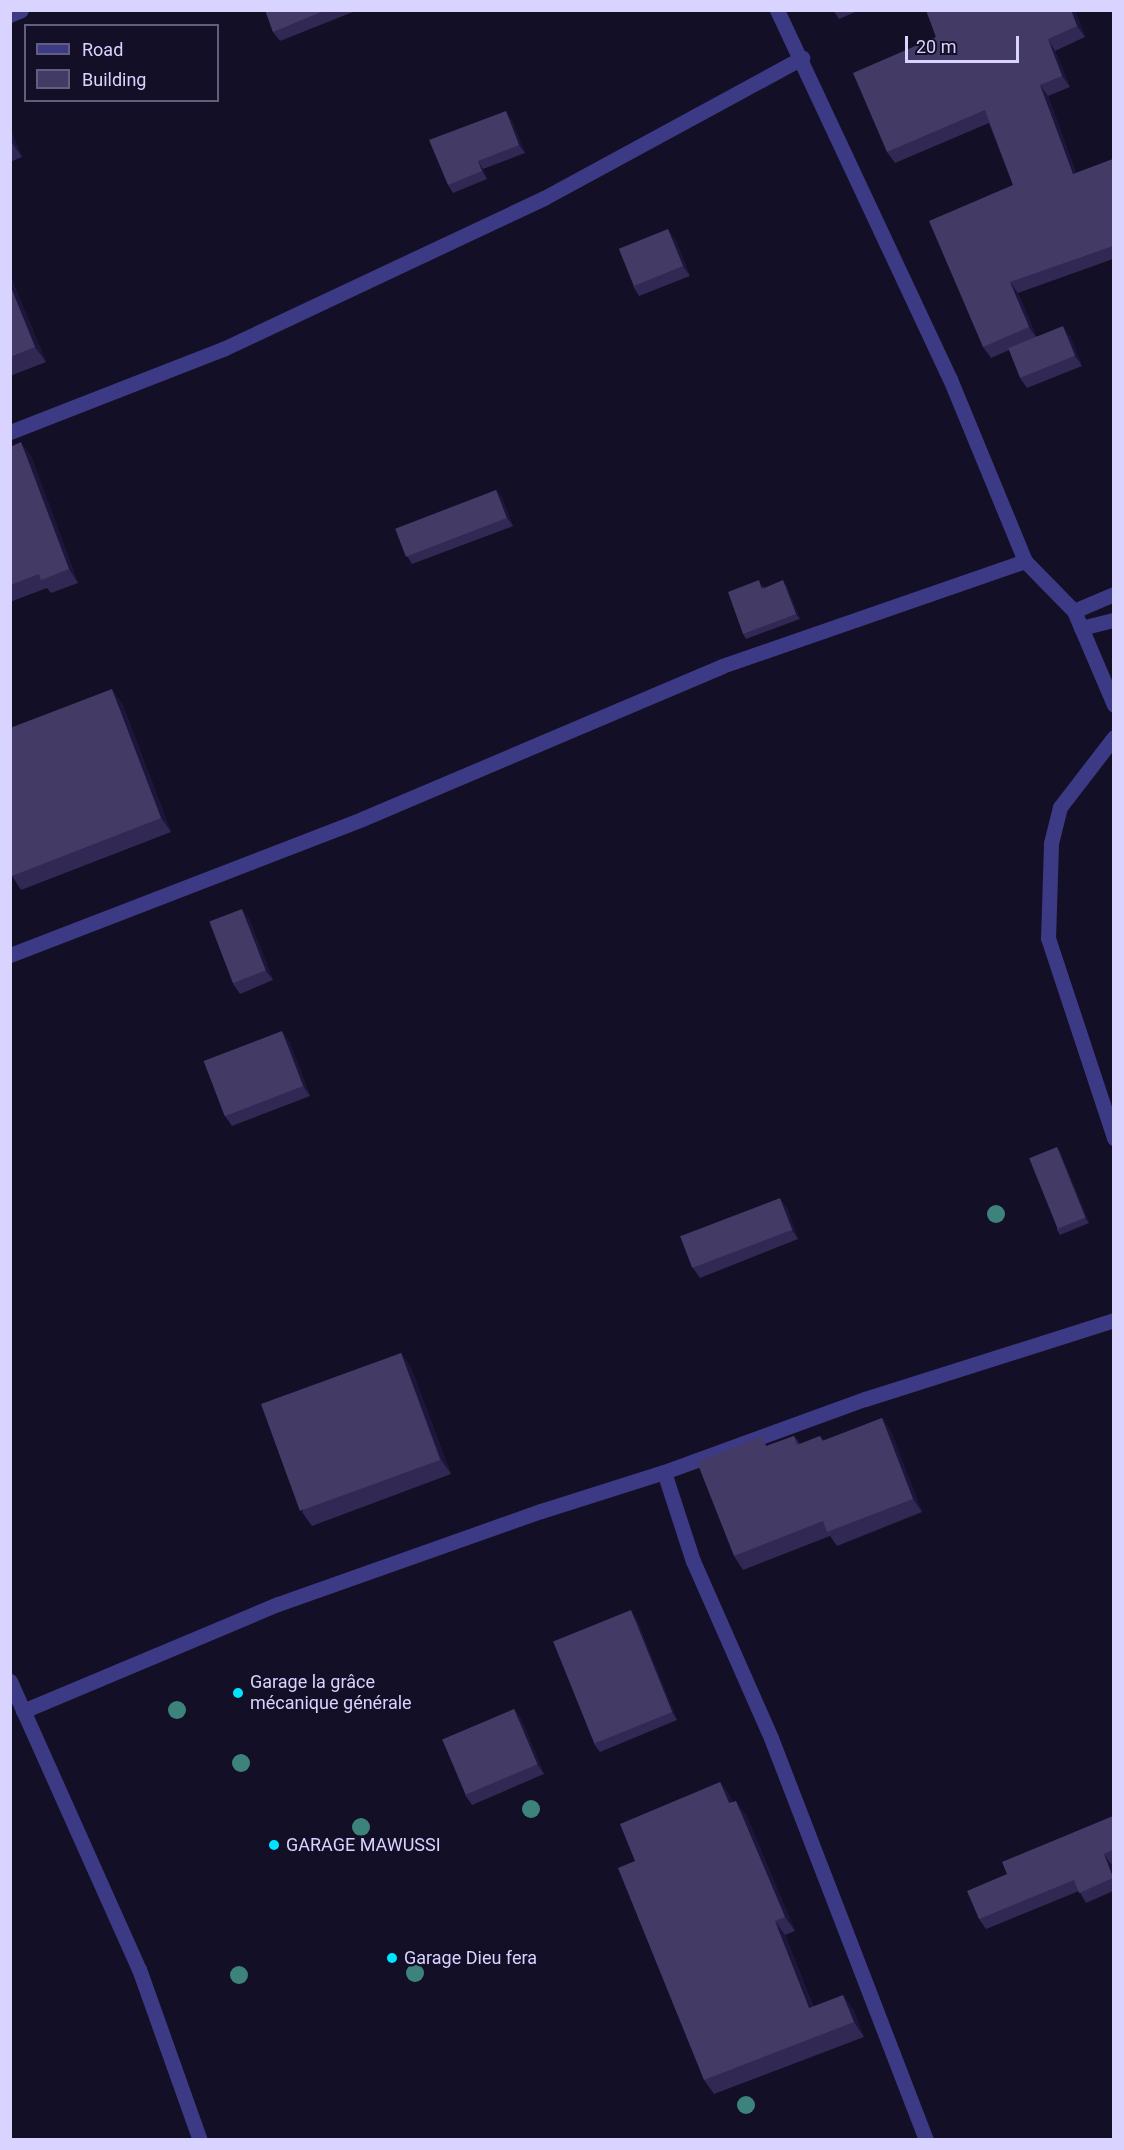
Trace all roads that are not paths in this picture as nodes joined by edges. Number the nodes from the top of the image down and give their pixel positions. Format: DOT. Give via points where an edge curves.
graph roads {
  1 [pos="21,10"];
  2 [pos="777,10"];
  3 [pos="10,15"];
  4 [pos="802,58"];
  5 [pos="10,432"];
  6 [pos="1025,561"];
  7 [pos="1113,594"];
  8 [pos="1074,611"];
  9 [pos="1113,620"];
  10 [pos="1082,628"];
  11 [pos="1113,705"];
  12 [pos="1113,737"];
  13 [pos="10,955"];
  14 [pos="1113,1138"];
  15 [pos="1113,1320"];
  16 [pos="664,1473"];
  17 [pos="10,1681"];
  18 [pos="23,1711"];
  19 [pos="200,2139"];
  20 [pos="926,2139"];
  1 -- 3 [label="street"];
  2 -- 4 [label="street"];
  4 -- 5 [label="street" via="512,213 223,349"];
  4 -- 6 [label="street" via="950,379"];
  6 -- 8 [label="street"];
  6 -- 13 [label="street" via="722,666 362,819"];
  7 -- 8 [label="street"];
  8 -- 10 [label="street"];
  9 -- 10 [label="street"];
  10 -- 11 [label="street"];
  12 -- 14 [label="street" via="1060,807 1051,844 1048,938"];
  15 -- 16 [label="street" via="865,1400"];
  16 -- 18 [label="street" via="541,1511 278,1604"];
  16 -- 20 [label="street" via="693,1561 771,1738"];
  17 -- 18 [label="street"];
  18 -- 19 [label="street" via="139,1969"];
}
